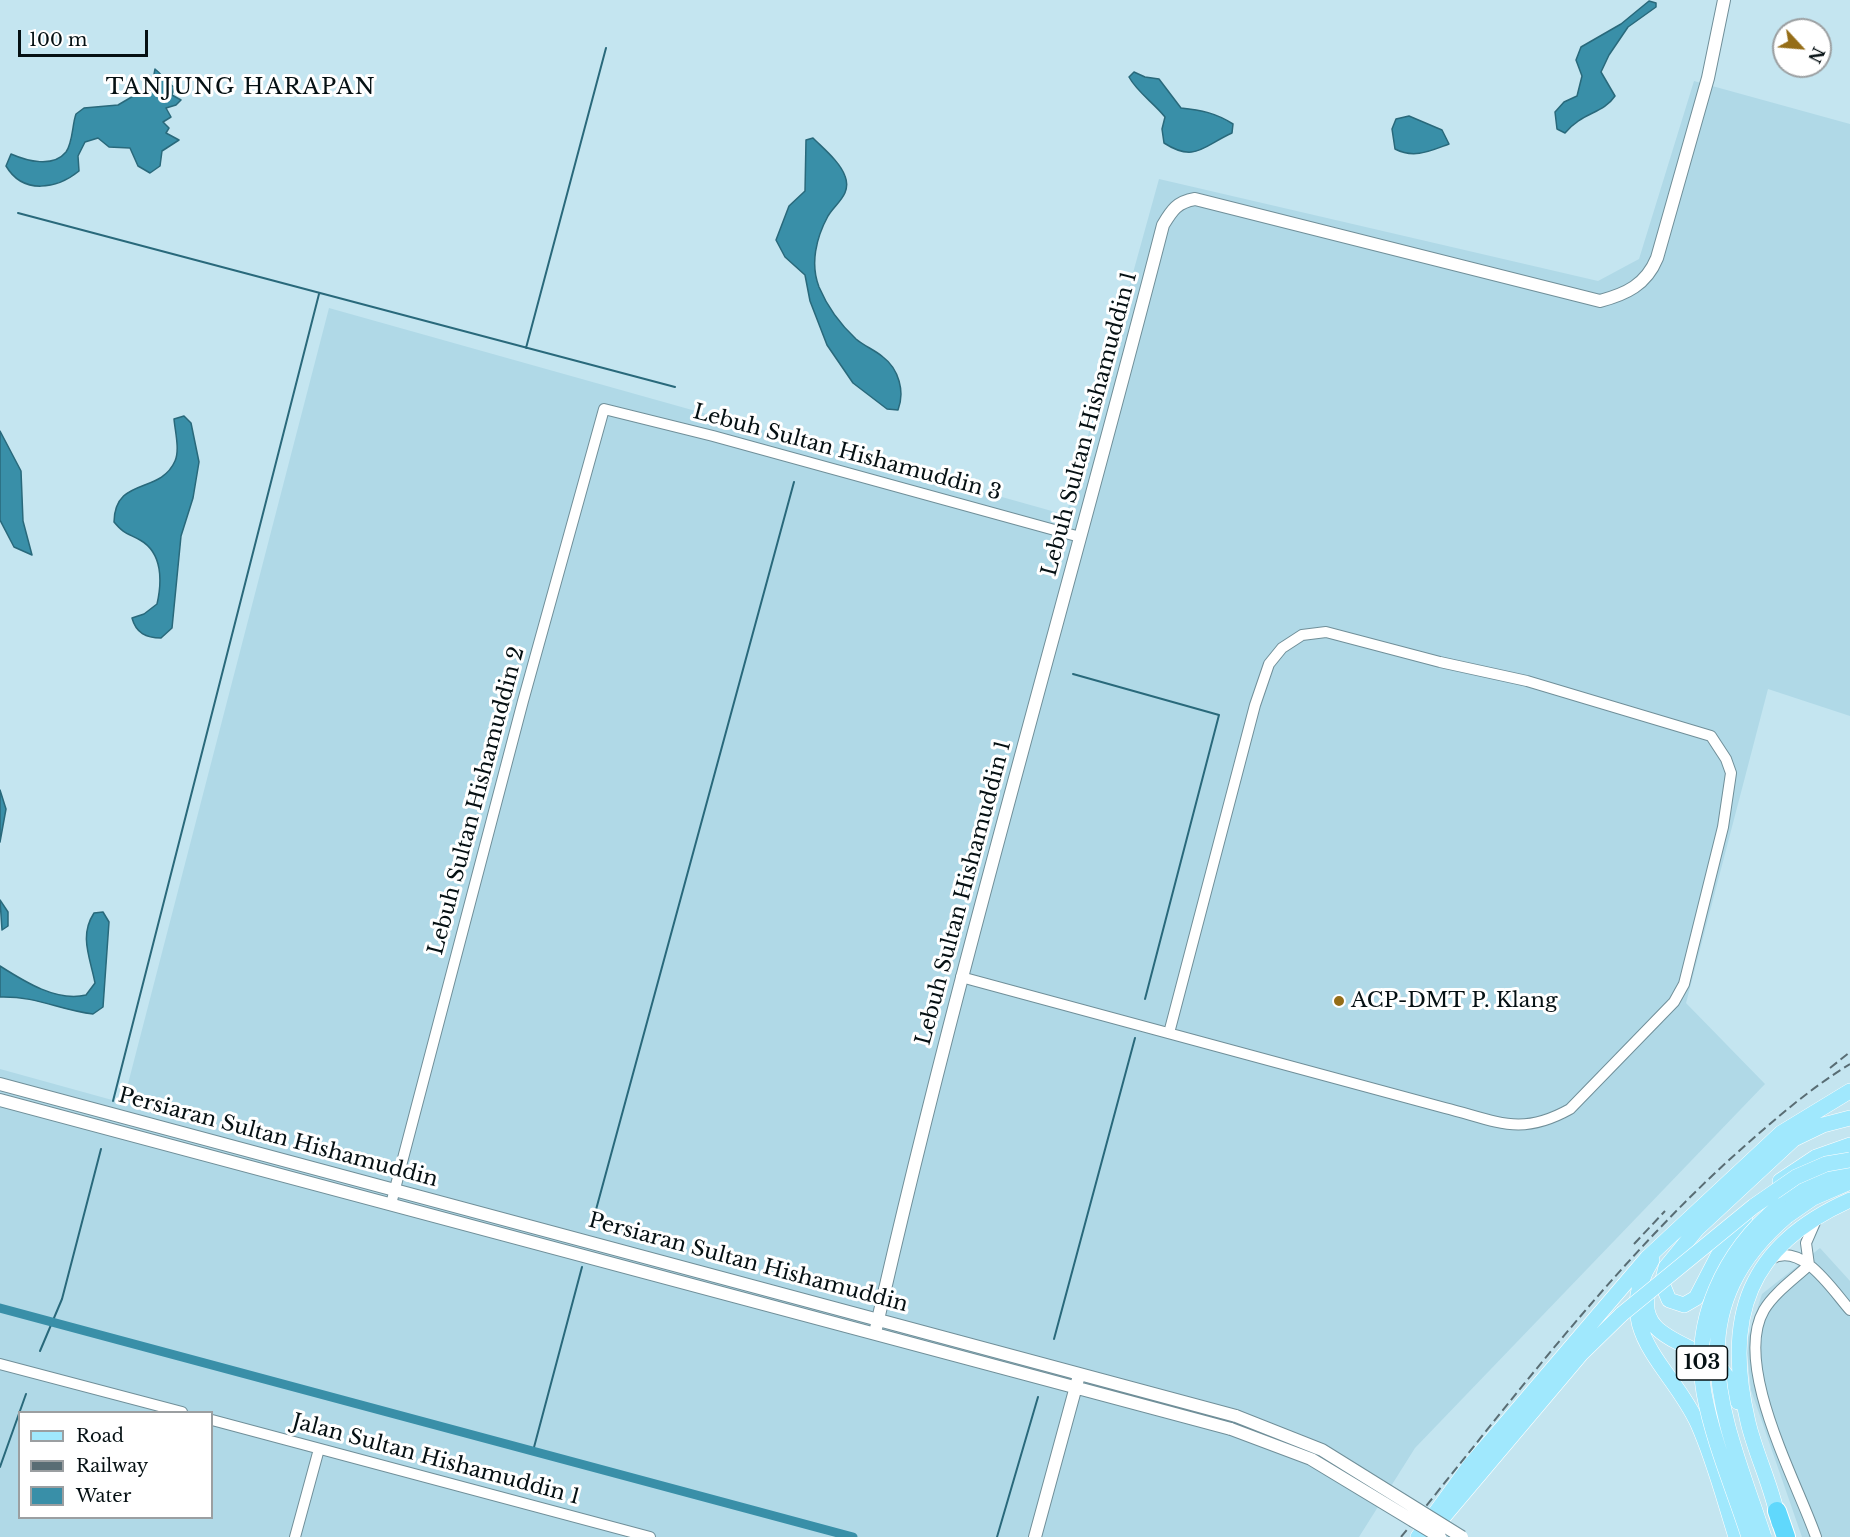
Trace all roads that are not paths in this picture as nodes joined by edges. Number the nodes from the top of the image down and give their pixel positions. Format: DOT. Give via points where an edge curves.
graph roads {
  1 [pos="1724,0"];
  2 [pos="604,409"];
  3 [pos="1080,537"];
  4 [pos="961,977"];
  5 [pos="1169,1033"];
  6 [pos="0,1084"];
  7 [pos="1850,1091"];
  8 [pos="0,1100"];
  9 [pos="1850,1118"];
  10 [pos="1850,1145"];
  11 [pos="1850,1158"];
  12 [pos="1850,1168"];
  13 [pos="1850,1182"];
  14 [pos="395,1190"];
  15 [pos="1850,1195"];
  16 [pos="1850,1200"];
  17 [pos="391,1204"];
  18 [pos="1754,1206"];
  19 [pos="1783,1211"];
  20 [pos="1827,1211"];
  21 [pos="1677,1240"];
  22 [pos="1809,1265"];
  23 [pos="1764,1266"];
  24 [pos="1850,1310"];
  25 [pos="878,1318"];
  26 [pos="875,1333"];
  27 [pos="0,1364"];
  28 [pos="1080,1372"];
  29 [pos="1076,1387"];
  30 [pos="175,1411"];
  31 [pos="213,1420"];
  32 [pos="1748,1424"];
  33 [pos="319,1449"];
  34 [pos="1777,1510"];
  35 [pos="295,1537"];
  36 [pos="650,1537"];
  37 [pos="1035,1537"];
  38 [pos="1418,1537"];
  39 [pos="1426,1537"];
  40 [pos="1440,1537"];
  41 [pos="1462,1537"];
  42 [pos="1736,1537"];
  43 [pos="1749,1537"];
  44 [pos="1764,1537"];
  45 [pos="1782,1537"];
  46 [pos="1786,1537"];
  47 [pos="1816,1537"];
  1 -- 3 [label="street, Lebuh Sultan Hishamuddin 1" via="1708,78 1654,266 1627,293 1600,301 1195,199 1182,201 1163,225"];
  2 -- 3 [label="street, Lebuh Sultan Hishamuddin 3"];
  2 -- 14 [label="street, Lebuh Sultan Hishamuddin 2"];
  3 -- 4 [label="street, Lebuh Sultan Hishamuddin 1"];
  4 -- 5 [label="street"];
  4 -- 25 [label="street, Lebuh Sultan Hishamuddin 1"];
  5 -- 5 [label="street" via="1515,1126 1550,1120 1570,1109 1674,1002 1684,984 1723,827 1731,773 1726,759 1710,736 1661,719 1527,681 1326,632 1302,635 1282,648 1269,664 1255,705"];
  6 -- 14 [label="street, Persiaran Sultan Hishamuddin"];
  7 -- 21 [label="main road" via="1781,1133"];
  8 -- 17 [label="street, Persiaran Sultan Hishamuddin"];
  9 -- 21 [label="main road" via="1794,1139"];
  10 -- 18 [label="main road, bridge" via="1806,1162"];
  11 -- 18 [label="main road, bridge" via="1807,1171"];
  11 -- 21 [label="main road" via="1785,1190 1749,1215 1724,1244 1696,1298 1680,1305 1666,1297 1662,1283"];
  12 -- 19 [label="main road, 103" via="1810,1186"];
  13 -- 19 [label="main road, 103"];
  14 -- 17 [label="street, Lebuh Sultan Hishamuddin 2"];
  14 -- 25 [label="street, Persiaran Sultan Hishamuddin"];
  15 -- 20 [label="main road"];
  16 -- 20 [label="main road"];
  17 -- 26 [label="street, Persiaran Sultan Hishamuddin"];
  18 -- 39 [label="main road, bridge" via="1622,1314 1581,1354"];
  19 -- 43 [label="main road, 103, bridge" via="1748,1237 1723,1274 1709,1310 1702,1352 1707,1408"];
  19 -- 44 [label="main road, 103, bridge" via="1738,1275 1721,1321 1717,1345 1720,1401"];
  20 -- 22 [label="street" via="1808,1236"];
  20 -- 23 [label="main road" via="1783,1243"];
  21 -- 32 [label="main road" via="1652,1283 1647,1298 1650,1317 1663,1335 1722,1369"];
  21 -- 38 [label="main road" via="1629,1277 1471,1464"];
  21 -- 42 [label="main road" via="1652,1261 1641,1281 1638,1323 1649,1349 1698,1424"];
  22 -- 23 [label="street" via="1783,1255"];
  22 -- 24 [label="street"];
  22 -- 47 [label="street" via="1762,1312 1756,1373"];
  23 -- 32 [label="main road" via="1746,1302 1738,1343 1737,1371"];
  25 -- 26 [label="street, Lebuh Sultan Hishamuddin 1"];
  25 -- 28 [label="street, Persiaran Sultan Hishamuddin"];
  26 -- 29 [label="street, Persiaran Sultan Hishamuddin"];
  27 -- 30 [label="street"];
  28 -- 29 [label="street"];
  28 -- 41 [label="street, Persiaran Sultan Hishamuddin, bridge" via="1236,1416 1322,1450"];
  29 -- 37 [label="street"];
  29 -- 40 [label="street, Persiaran Sultan Hishamuddin, bridge" via="1231,1430 1311,1459"];
  31 -- 33 [label="street, Jalan Sultan Hishamuddin 1"];
  32 -- 34 [label="main road"];
  33 -- 35 [label="street"];
  33 -- 36 [label="street, Jalan Sultan Hishamuddin 1"];
  34 -- 45 [label="main road"];
  34 -- 46 [label="highway"];
}
